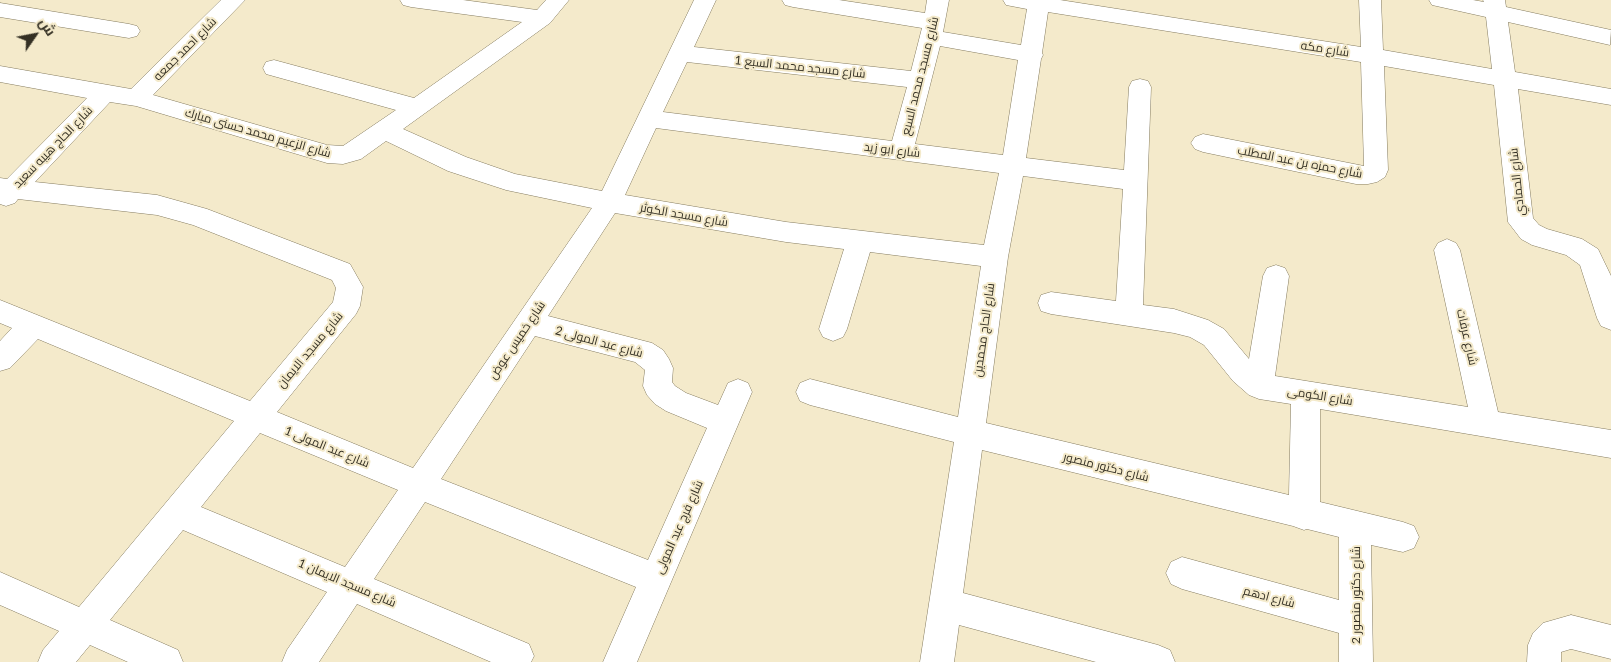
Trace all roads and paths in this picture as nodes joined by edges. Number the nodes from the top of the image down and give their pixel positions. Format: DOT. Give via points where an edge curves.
graph roads {
  1 [pos="234,0"];
  2 [pos="411,0"];
  3 [pos="558,0"];
  4 [pos="705,0"];
  5 [pos="793,0"];
  6 [pos="938,0"];
  7 [pos="1370,0"];
  8 [pos="1440,0"];
  9 [pos="1031,2"];
  10 [pos="1495,6"];
  11 [pos="19,8"];
  12 [pos="542,18"];
  13 [pos="129,30"];
  14 [pos="932,30"];
  15 [pos="0,32"];
  16 [pos="1610,37"];
  17 [pos="680,53"];
  18 [pos="1032,55"];
  19 [pos="1372,56"];
  20 [pos="274,68"];
  21 [pos="0,74"];
  22 [pos="1505,79"];
  23 [pos="919,80"];
  24 [pos="1140,87"];
  25 [pos="106,92"];
  26 [pos="1611,97"];
  27 [pos="136,98"];
  28 [pos="416,107"];
  29 [pos="650,119"];
  30 [pos="383,130"];
  31 [pos="1203,143"];
  32 [pos="901,152"];
  33 [pos="1013,166"];
  34 [pos="1134,181"];
  35 [pos="5,193"];
  36 [pos="609,202"];
  37 [pos="860,241"];
  38 [pos="1447,250"];
  39 [pos="995,257"];
  40 [pos="1276,276"];
  41 [pos="1051,303"];
  42 [pos="0,310"];
  43 [pos="1129,314"];
  44 [pos="1611,318"];
  45 [pos="528,323"];
  46 [pos="34,325"];
  47 [pos="833,329"];
  48 [pos="0,359"];
  49 [pos="1259,386"];
  50 [pos="738,392"];
  51 [pos="810,392"];
  52 [pos="1306,394"];
  53 [pos="254,417"];
  54 [pos="725,422"];
  55 [pos="1486,423"];
  56 [pos="969,433"];
  57 [pos="1611,444"];
  58 [pos="420,485"];
  59 [pos="177,512"];
  60 [pos="1304,515"];
  61 [pos="1355,527"];
  62 [pos="1403,537"];
  63 [pos="1182,573"];
  64 [pos="656,579"];
  65 [pos="351,585"];
  66 [pos="0,588"];
  67 [pos="945,605"];
  68 [pos="1356,621"];
  69 [pos="84,626"];
  70 [pos="1611,642"];
  71 [pos="516,656"];
  72 [pos="55,662"];
  73 [pos="166,662"];
  74 [pos="299,662"];
  75 [pos="620,662"];
  76 [pos="937,662"];
  77 [pos="1158,662"];
  78 [pos="1356,662"];
  79 [pos="1544,662"];
  1 -- 27 [label="street, شارع احمد جمعه"];
  2 -- 12 [label="street"];
  3 -- 12 [label="street, شارع الزعيم محمد حسنى مبارك"];
  4 -- 17 [label="street, شارع خميس عوض"];
  5 -- 14 [label="street"];
  6 -- 14 [label="street, شارع مسجد محمد السبع"];
  7 -- 19 [label="street, شارع حمزه بن عبد المطلب"];
  8 -- 10 [label="street"];
  9 -- 18 [label="street, شارع الحاج محمدين"];
  9 -- 19 [label="street, شارع مكه"];
  10 -- 16 [label="street"];
  10 -- 22 [label="street, شارع الحمادي"];
  11 -- 13 [label="street"];
  11 -- 15 [label="street"];
  12 -- 28 [label="street, شارع الزعيم محمد حسنى مبارك"];
  14 -- 18 [label="street"];
  14 -- 23 [label="street, شارع مسجد محمد السبع"];
  17 -- 23 [label="street, شارع مسجد محمد السبع 1"];
  17 -- 29 [label="street, شارع خميس عوض"];
  18 -- 33 [label="street, شارع الحاج محمدين"];
  19 -- 22 [label="street, شارع مكه"];
  19 -- 31 [label="street, شارع حمزه بن عبد المطلب" via="1377,162 1376,170 1368,175"];
  20 -- 28 [label="street"];
  21 -- 25 [label="street, شارع الزعيم محمد حسنى مبارك"];
  22 -- 26 [label="street, شارع مكه"];
  22 -- 44 [label="street, شارع الحمادي" via="1521,222 1541,238 1573,246 1588,257 1595,267"];
  23 -- 32 [label="street, شارع مسجد محمد السبع"];
  24 -- 34 [label="street"];
  25 -- 27 [label="street, شارع الزعيم محمد حسنى مبارك"];
  25 -- 35 [label="street, شارع الحاج هيبه سعيد"];
  27 -- 30 [label="street, شارع الزعيم محمد حسنى مبارك" via="334,156 352,153"];
  28 -- 30 [label="street, شارع الزعيم محمد حسنى مبارك"];
  29 -- 32 [label="street, شارع ابو زيد"];
  29 -- 36 [label="street, شارع خميس عوض"];
  30 -- 36 [label="street, شارع مسجد الكوثر" via="488,175"];
  32 -- 33 [label="street, شارع ابو زيد"];
  33 -- 34 [label="street, شارع ابو زيد"];
  33 -- 39 [label="street, شارع الحاج محمدين"];
  34 -- 43 [label="street"];
  35 -- 53 [label="street, شارع مسجد الايمان" via="157,205 198,216 341,272 350,287 346,306"];
  36 -- 37 [label="street, شارع مسجد الكوثر"];
  36 -- 45 [label="street, شارع خميس عوض"];
  37 -- 39 [label="street, شارع مسجد الكوثر"];
  37 -- 47 [label="street"];
  38 -- 55 [label="street, شارع عرفات"];
  39 -- 56 [label="street, شارع الحاج محمدين"];
  40 -- 49 [label="street"];
  41 -- 43 [label="street"];
  42 -- 46 [label="street, شارع عبد المولى 1"];
  43 -- 49 [label="street" via="1198,328 1214,337"];
  45 -- 54 [label="street, شارع عبد المولى 2" via="642,352 659,368 657,386 665,395"];
  45 -- 58 [label="street, شارع خميس عوض"];
  46 -- 48 [label="street"];
  46 -- 53 [label="street, شارع عبد المولى 1"];
  49 -- 52 [label="street, شارع الكومى"];
  50 -- 54 [label="street, شارع فرج عبد المولى"];
  51 -- 56 [label="street, شارع دكتور منصور"];
  52 -- 55 [label="street, شارع الكومى"];
  52 -- 60 [label="street"];
  53 -- 58 [label="street, شارع عبد المولى 1"];
  53 -- 59 [label="street, شارع مسجد الايمان"];
  54 -- 64 [label="street, شارع فرج عبد المولى"];
  55 -- 57 [label="street, شارع الكومى"];
  56 -- 60 [label="street, شارع دكتور منصور"];
  56 -- 67 [label="street, شارع الحاج محمدين"];
  58 -- 64 [label="street, شارع عبد المولى 1"];
  58 -- 65 [label="street, شارع خميس عوض"];
  59 -- 65 [label="street, شارع مسجد الايمان 1"];
  59 -- 69 [label="street, شارع مسجد الايمان"];
  60 -- 61 [label="street, شارع دكتور منصور"];
  61 -- 62 [label="street, شارع دكتور منصور"];
  61 -- 68 [label="street, شارع دكتور منصور 2"];
  63 -- 68 [label="street, شارع ادهم"];
  64 -- 75 [label="street, شارع فرج عبد المولى"];
  65 -- 71 [label="street, شارع مسجد الايمان 1"];
  65 -- 74 [label="street, شارع خميس عوض"];
  66 -- 69 [label="street"];
  67 -- 76 [label="street, شارع الحاج محمدين"];
  67 -- 77 [label="street"];
  68 -- 78 [label="street, شارع دكتور منصور 2"];
  69 -- 72 [label="street, شارع مسجد الايمان"];
  69 -- 73 [label="street"];
  70 -- 79 [label="street" via="1571,632 1555,635 1545,646"];
}
